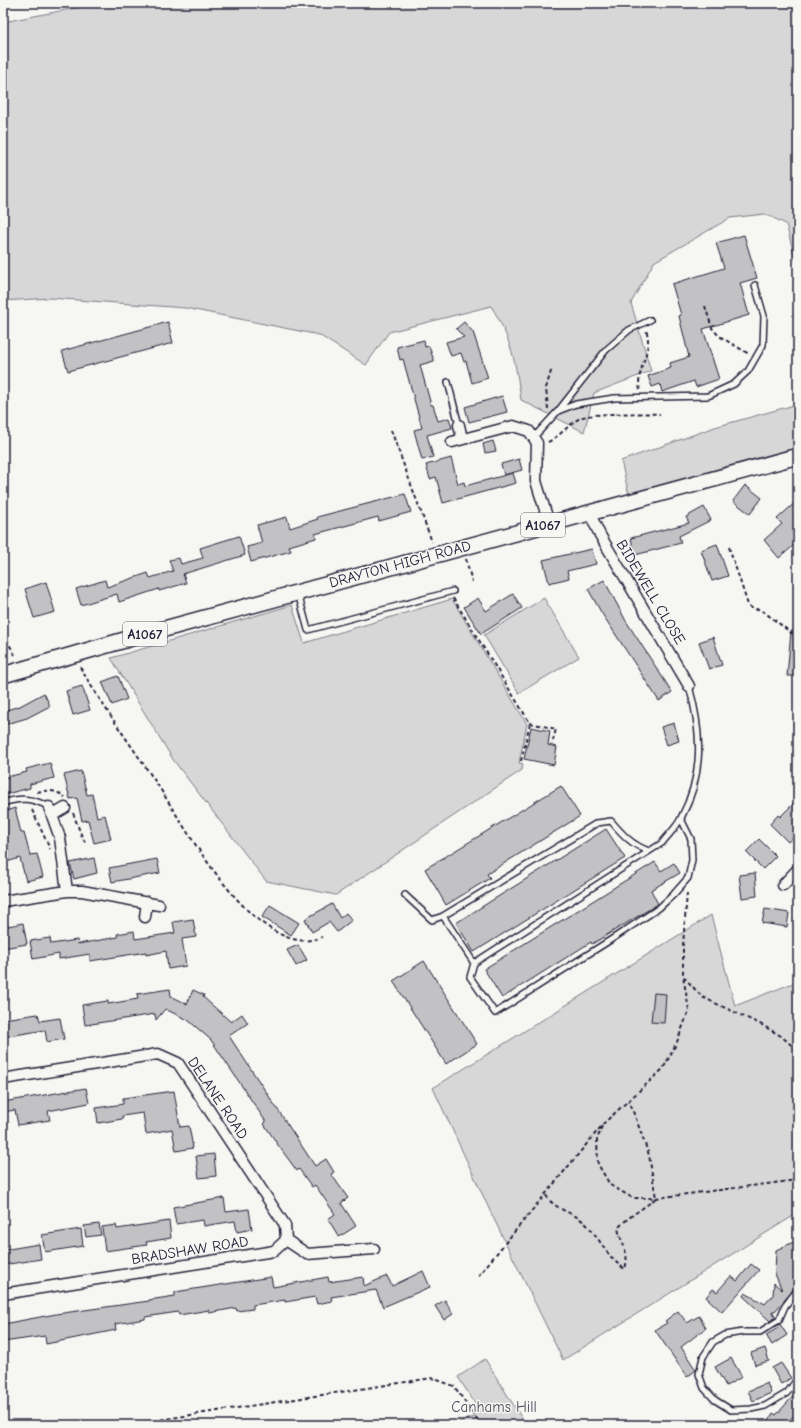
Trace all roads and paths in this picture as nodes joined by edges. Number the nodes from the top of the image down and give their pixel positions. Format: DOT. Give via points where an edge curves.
graph roads {
  1 [pos="755,285"];
  2 [pos="705,306"];
  3 [pos="650,320"];
  4 [pos="643,323"];
  5 [pos="756,358"];
  6 [pos="552,368"];
  7 [pos="448,382"];
  8 [pos="641,397"];
  9 [pos="558,411"];
  10 [pos="660,414"];
  11 [pos="550,418"];
  12 [pos="459,425"];
  13 [pos="391,430"];
  14 [pos="462,438"];
  15 [pos="536,440"];
  16 [pos="452,442"];
  17 [pos="798,456"];
  18 [pos="589,512"];
  19 [pos="549,523"];
  20 [pos="463,547"];
  21 [pos="729,547"];
  22 [pos="437,554"];
  23 [pos="472,582"];
  24 [pos="297,592"];
  25 [pos="452,592"];
  26 [pos="3,633"];
  27 [pos="798,638"];
  28 [pos="73,655"];
  29 [pos="24,670"];
  30 [pos="3,675"];
  31 [pos="689,686"];
  32 [pos="530,723"];
  33 [pos="552,744"];
  34 [pos="521,761"];
  35 [pos="27,799"];
  36 [pos="3,803"];
  37 [pos="65,808"];
  38 [pos="51,811"];
  39 [pos="681,819"];
  40 [pos="649,851"];
  41 [pos="52,855"];
  42 [pos="798,869"];
  43 [pos="688,878"];
  44 [pos="783,885"];
  45 [pos="67,891"];
  46 [pos="405,895"];
  47 [pos="3,901"];
  48 [pos="147,902"];
  49 [pos="159,904"];
  50 [pos="443,916"];
  51 [pos="145,917"];
  52 [pos="322,937"];
  53 [pos="474,963"];
  54 [pos="683,976"];
  55 [pos="798,1051"];
  56 [pos="3,1079"];
  57 [pos="628,1101"];
  58 [pos="604,1123"];
  59 [pos="798,1180"];
  60 [pos="546,1195"];
  61 [pos="656,1198"];
  62 [pos="286,1240"];
  63 [pos="374,1249"];
  64 [pos="478,1276"];
  65 [pos="798,1289"];
  66 [pos="3,1294"];
  67 [pos="798,1378"];
  68 [pos="126,1425"];
  69 [pos="481,1425"];
  1 -- 5 [label="lane" via="764,316 763,345"];
  2 -- 5 [label="path" via="712,328 719,336"];
  3 -- 4 [label="lane"];
  4 -- 8 [label="path" via="648,334 648,348 639,387"];
  4 -- 9 [label="lane" via="629,330 606,350"];
  5 -- 8 [label="lane" via="748,371 734,384 708,396"];
  6 -- 11 [label="path" via="546,388 546,404"];
  7 -- 12 [label="lane"];
  8 -- 9 [label="lane" via="576,404"];
  9 -- 11 [label="lane"];
  10 -- 15 [label="path" via="582,417 548,442"];
  11 -- 15 [label="lane"];
  12 -- 14 [label="street"];
  13 -- 22 [label="path" via="424,525"];
  14 -- 15 [label="street" via="512,426 529,431"];
  14 -- 16 [label="street"];
  15 -- 19 [label="street" via="536,481"];
  17 -- 18 [label="main road, DRAYTON HIGH ROAD / A1067"];
  18 -- 19 [label="main road, DRAYTON HIGH ROAD / A1067"];
  18 -- 31 [label="street, BIDEWELL CLOSE"];
  19 -- 20 [label="main road, DRAYTON HIGH ROAD / A1067"];
  20 -- 22 [label="main road, DRAYTON HIGH ROAD / A1067"];
  20 -- 23 [label="path"];
  21 -- 27 [label="path" via="748,605 754,610 764,612"];
  22 -- 24 [label="main road, DRAYTON HIGH ROAD / A1067"];
  24 -- 25 [label="lane" via="308,630"];
  24 -- 28 [label="main road, DRAYTON HIGH ROAD / A1067"];
  25 -- 32 [label="path"];
  26 -- 29 [label="path"];
  28 -- 29 [label="main road, DRAYTON HIGH ROAD / A1067"];
  28 -- 52 [label="path" via="163,793 189,838 235,897 261,922 288,939 313,941"];
  29 -- 30 [label="main road, DRAYTON HIGH ROAD / A1067"];
  31 -- 39 [label="lane" via="697,714 700,746 694,785"];
  32 -- 33 [label="path" via="556,729"];
  32 -- 34 [label="path"];
  35 -- 36 [label="lane"];
  35 -- 38 [label="lane"];
  35 -- 41 [label="path"];
  37 -- 38 [label="street"];
  38 -- 45 [label="street" via="60,838"];
  39 -- 40 [label="lane" via="662,843"];
  39 -- 43 [label="lane" via="691,839 692,860"];
  40 -- 50 [label="lane" via="637,847 626,839 611,821 597,823"];
  40 -- 53 [label="lane"];
  42 -- 44 [label="street"];
  43 -- 53 [label="lane" via="659,908 495,1013 470,977"];
  43 -- 54 [label="path"];
  45 -- 47 [label="street"];
  45 -- 48 [label="street" via="82,891"];
  46 -- 50 [label="lane" via="432,920"];
  48 -- 49 [label="street"];
  48 -- 51 [label="street"];
  50 -- 53 [label="lane"];
  54 -- 55 [label="path" via="702,997 762,1025"];
  54 -- 57 [label="path" via="689,1010 677,1042 664,1069"];
  56 -- 62 [label="street, DELANE ROAD" via="158,1054 178,1063 285,1225"];
  57 -- 58 [label="path"];
  57 -- 61 [label="path" via="649,1155"];
  58 -- 60 [label="path"];
  58 -- 61 [label="path" via="597,1140 598,1164 610,1185 633,1198"];
  59 -- 61 [label="path"];
  60 -- 61 [label="path" via="557,1207 586,1224 600,1245 625,1269 626,1250 618,1228"];
  60 -- 64 [label="path"];
  62 -- 63 [label="street" via="307,1254"];
  62 -- 66 [label="street, BRADSHAW ROAD" via="274,1251"];
  65 -- 67 [label="lane" via="785,1306 779,1320 760,1332 725,1335 713,1342 703,1357 699,1374 704,1388 715,1400 731,1410 766,1406 787,1393"];
  68 -- 69 [label="path" via="432,1378 454,1386"];
}
